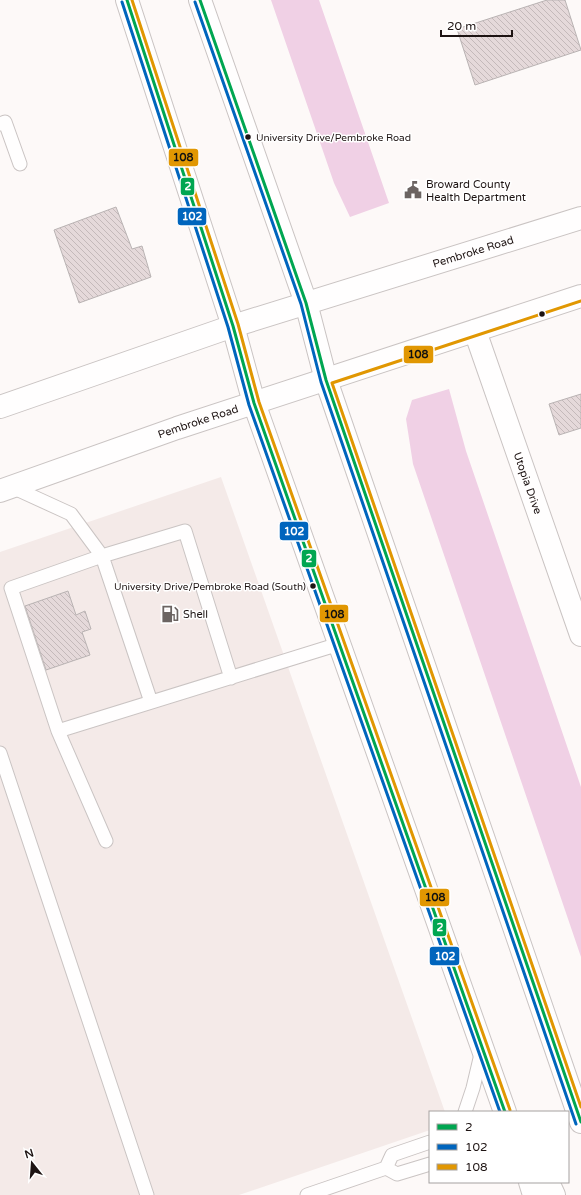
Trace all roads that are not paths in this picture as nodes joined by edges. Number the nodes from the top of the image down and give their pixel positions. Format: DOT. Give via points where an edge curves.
graph roads {
  1 [pos="127,0"];
  2 [pos="200,0"];
  3 [pos="0,124"];
  4 [pos="20,164"];
  5 [pos="581,218"];
  6 [pos="581,296"];
  7 [pos="306,303"];
  8 [pos="233,326"];
  9 [pos="475,332"];
  10 [pos="326,380"];
  11 [pos="254,403"];
  12 [pos="0,407"];
  13 [pos="6,489"];
  14 [pos="102,556"];
  15 [pos="575,599"];
  16 [pos="581,635"];
  17 [pos="339,644"];
  18 [pos="231,678"];
  19 [pos="151,702"];
  20 [pos="58,731"];
  21 [pos="0,753"];
  22 [pos="106,841"];
  23 [pos="482,1048"];
  24 [pos="465,1111"];
  25 [pos="505,1111"];
  26 [pos="581,1122"];
  27 [pos="429,1142"];
  28 [pos="429,1164"];
  29 [pos="386,1168"];
  30 [pos="530,1183"];
  31 [pos="548,1183"];
  32 [pos="147,1195"];
  33 [pos="307,1195"];
  34 [pos="534,1195"];
  35 [pos="554,1195"];
  1 -- 8 [label="main road"];
  2 -- 7 [label="main road"];
  3 -- 4 [label="lane" via="5,122"];
  5 -- 7 [label="main road, Pembroke Road"];
  6 -- 9 [label="main road, Pembroke Road"];
  7 -- 8 [label="main road, Pembroke Road"];
  7 -- 10 [label="main road"];
  8 -- 11 [label="main road"];
  8 -- 12 [label="main road, Pembroke Road"];
  9 -- 10 [label="main road, Pembroke Road"];
  9 -- 15 [label="main road, Utopia Drive"];
  10 -- 11 [label="main road, Pembroke Road"];
  10 -- 26 [label="main road"];
  11 -- 13 [label="main road, Pembroke Road" via="170,430"];
  11 -- 17 [label="main road"];
  13 -- 14 [label="lane" via="71,514"];
  14 -- 18 [label="lane" via="185,531"];
  14 -- 19 [label="lane"];
  14 -- 20 [label="lane" via="11,588"];
  15 -- 16 [label="main road, Utopia Drive"];
  17 -- 18 [label="lane"];
  17 -- 23 [label="main road"];
  18 -- 19 [label="lane"];
  19 -- 20 [label="lane"];
  20 -- 22 [label="lane"];
  21 -- 32 [label="lane"];
  23 -- 24 [label="lane"];
  23 -- 25 [label="main road"];
  27 -- 29 [label="lane" via="392,1155"];
  28 -- 29 [label="lane" via="397,1174"];
  29 -- 33 [label="lane"];
  30 -- 34 [label="main road"];
  31 -- 35 [label="main road"];
}
